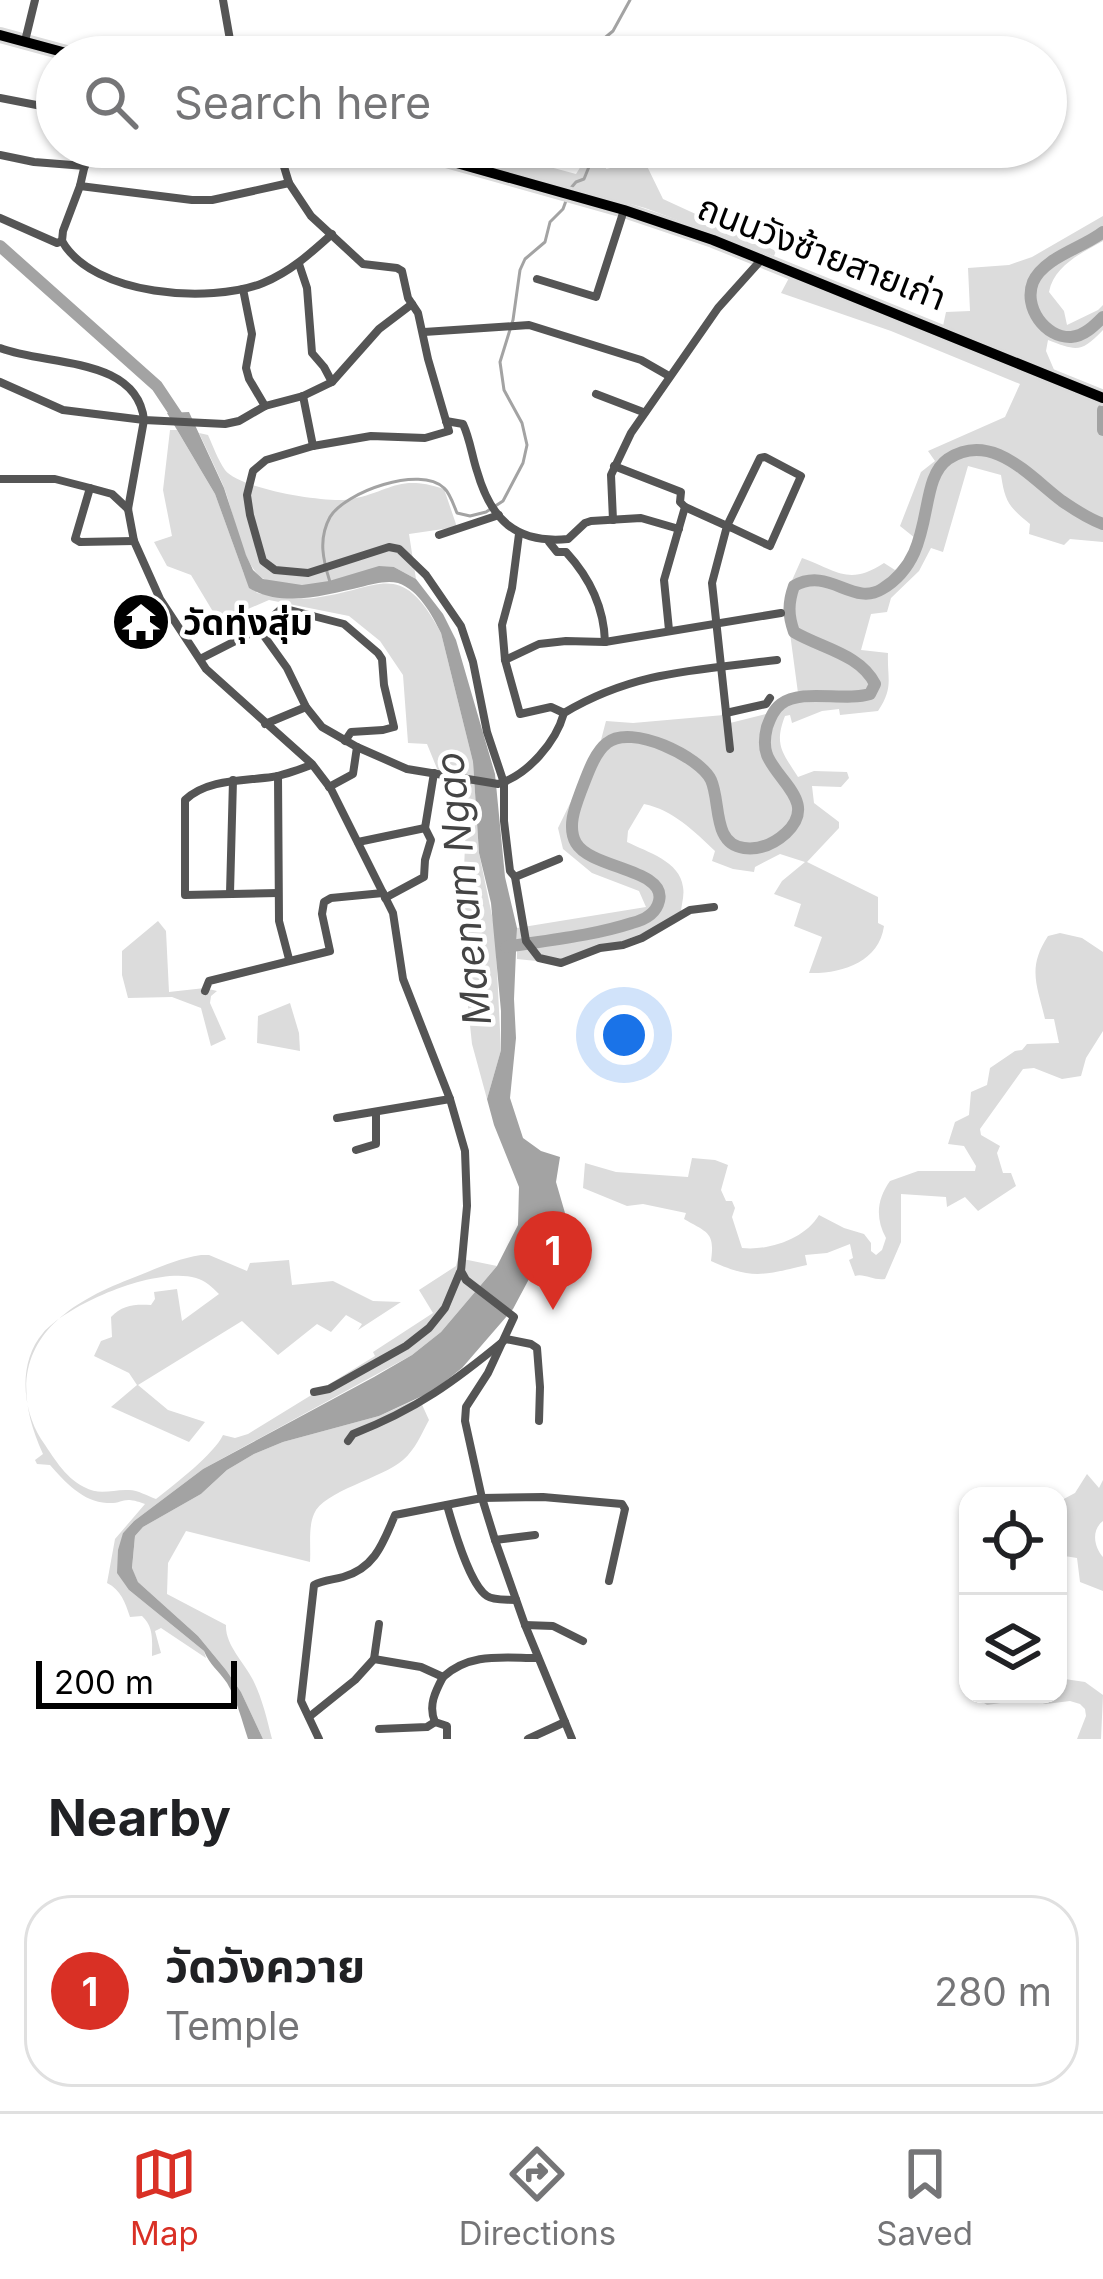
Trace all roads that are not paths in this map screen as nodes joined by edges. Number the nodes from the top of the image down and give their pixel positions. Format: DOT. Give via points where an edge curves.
graph roads {
  1 [pos="35,0"];
  2 [pos="224,0"];
  3 [pos="0,35"];
  4 [pos="230,36"];
  5 [pos="25,41"];
  6 [pos="36,44"];
  7 [pos="0,98"];
  8 [pos="36,105"];
  9 [pos="0,155"];
  10 [pos="36,162"];
  11 [pos="84,168"];
  12 [pos="285,168"];
  13 [pos="476,168"];
  14 [pos="290,183"];
  15 [pos="80,186"];
  16 [pos="624,209"];
  17 [pos="0,218"];
  18 [pos="332,234"];
  19 [pos="62,242"];
  20 [pos="762,259"];
  21 [pos="298,264"];
  22 [pos="537,279"];
  23 [pos="243,289"];
  24 [pos="412,304"];
  25 [pos="424,332"];
  26 [pos="0,348"];
  27 [pos="669,376"];
  28 [pos="0,382"];
  29 [pos="332,382"];
  30 [pos="596,394"];
  31 [pos="303,396"];
  32 [pos="1098,396"];
  33 [pos="265,406"];
  34 [pos="643,412"];
  35 [pos="144,420"];
  36 [pos="446,421"];
  37 [pos="313,446"];
  38 [pos="614,466"];
  39 [pos="0,479"];
  40 [pos="90,488"];
  41 [pos="685,507"];
  42 [pos="128,509"];
  43 [pos="496,510"];
  44 [pos="613,520"];
  45 [pos="727,526"];
  46 [pos="679,529"];
  47 [pos="519,534"];
  48 [pos="440,535"];
  49 [pos="134,541"];
  50 [pos="548,541"];
  51 [pos="781,613"];
  52 [pos="715,623"];
  53 [pos="260,628"];
  54 [pos="670,630"];
  55 [pos="605,642"];
  56 [pos="200,659"];
  57 [pos="505,660"];
  58 [pos="777,660"];
  59 [pos="720,667"];
  60 [pos="770,698"];
  61 [pos="306,707"];
  62 [pos="564,713"];
  63 [pos="726,713"];
  64 [pos="265,724"];
  65 [pos="345,741"];
  66 [pos="357,747"];
  67 [pos="730,749"];
  68 [pos="312,764"];
  69 [pos="434,772"];
  70 [pos="278,776"];
  71 [pos="232,780"];
  72 [pos="501,783"];
  73 [pos="329,788"];
  74 [pos="425,829"];
  75 [pos="358,842"];
  76 [pos="559,859"];
  77 [pos="514,877"];
  78 [pos="230,892"];
  79 [pos="278,893"];
  80 [pos="384,895"];
  81 [pos="714,907"];
  82 [pos="290,959"];
  83 [pos="205,991"];
  84 [pos="450,1099"];
  85 [pos="376,1113"];
  86 [pos="338,1118"];
  87 [pos="356,1150"];
  88 [pos="463,1275"];
  89 [pos="506,1339"];
  90 [pos="314,1391"];
  91 [pos="538,1421"];
  92 [pos="348,1441"];
  93 [pos="482,1498"];
  94 [pos="447,1505"];
  95 [pos="535,1535"];
  96 [pos="495,1540"];
  97 [pos="610,1581"];
  98 [pos="516,1600"];
  99 [pos="379,1624"];
  100 [pos="525,1625"];
  101 [pos="584,1641"];
  102 [pos="538,1658"];
  103 [pos="374,1659"];
  104 [pos="442,1677"];
  105 [pos="309,1717"];
  106 [pos="435,1722"];
  107 [pos="565,1723"];
  108 [pos="379,1730"];
  109 [pos="319,1739"];
  110 [pos="447,1739"];
  111 [pos="528,1739"];
  112 [pos="572,1739"];
  1 -- 5 [label="street"];
  2 -- 4 [label="street"];
  3 -- 5 [label="main road"];
  5 -- 6 [label="main road"];
  7 -- 8 [label="street"];
  9 -- 10 [label="street"];
  11 -- 15 [label="street"];
  12 -- 14 [label="street"];
  13 -- 16 [label="main road, ถนนวังซ้ายสายเก่า"];
  14 -- 15 [label="street" via="192,200"];
  14 -- 18 [label="street"];
  15 -- 19 [label="street"];
  16 -- 20 [label="main road, ถนนวังซ้ายสายเก่า"];
  16 -- 22 [label="street" via="596,297"];
  17 -- 19 [label="street"];
  18 -- 21 [label="street"];
  18 -- 24 [label="street" via="364,264 402,272"];
  19 -- 23 [label="street" via="93,272 135,286"];
  20 -- 27 [label="street"];
  20 -- 32 [label="main road, ถนนวังซ้ายสายเก่า"];
  21 -- 23 [label="street"];
  21 -- 29 [label="street" via="312,353"];
  23 -- 33 [label="street" via="252,334 246,368"];
  24 -- 25 [label="street"];
  24 -- 29 [label="street"];
  25 -- 27 [label="street" via="530,326"];
  25 -- 36 [label="street"];
  26 -- 35 [label="street" via="108,374 137,395"];
  27 -- 34 [label="street"];
  28 -- 35 [label="street" via="63,410"];
  29 -- 31 [label="street"];
  30 -- 34 [label="street"];
  31 -- 33 [label="street"];
  31 -- 37 [label="street"];
  33 -- 35 [label="street" via="239,421"];
  34 -- 38 [label="street"];
  35 -- 42 [label="street"];
  36 -- 37 [label="street" via="449,431 425,438"];
  36 -- 43 [label="street" via="463,424"];
  37 -- 72 [label="street" via="260,465 248,482 263,561 308,573 399,548 461,626"];
  38 -- 41 [label="street" via="680,490"];
  38 -- 44 [label="street"];
  39 -- 40 [label="street"];
  40 -- 42 [label="street"];
  40 -- 49 [label="street" via="75,538"];
  41 -- 45 [label="street"];
  41 -- 46 [label="street"];
  42 -- 49 [label="street"];
  43 -- 47 [label="street"];
  43 -- 48 [label="street"];
  44 -- 46 [label="street"];
  44 -- 50 [label="street"];
  45 -- 45 [label="street" via="770,546 799,472 760,458"];
  45 -- 52 [label="street" via="712,583"];
  46 -- 54 [label="street" via="663,588"];
  47 -- 50 [label="street"];
  47 -- 57 [label="street" via="502,625"];
  49 -- 56 [label="street"];
  50 -- 55 [label="street" via="582,571 603,613"];
  51 -- 52 [label="street"];
  52 -- 54 [label="street"];
  52 -- 59 [label="street"];
  53 -- 56 [label="street"];
  53 -- 61 [label="street"];
  53 -- 65 [label="street" via="282,609 336,620 380,656 394,727 351,732"];
  54 -- 55 [label="street"];
  55 -- 57 [label="street" via="539,644"];
  56 -- 64 [label="street"];
  57 -- 62 [label="street" via="520,714 551,707"];
  58 -- 59 [label="street"];
  59 -- 62 [label="street" via="640,679"];
  59 -- 63 [label="street"];
  60 -- 63 [label="street"];
  61 -- 64 [label="street"];
  61 -- 65 [label="street"];
  62 -- 72 [label="street" via="528,768"];
  63 -- 67 [label="street"];
  64 -- 68 [label="street"];
  65 -- 66 [label="street"];
  66 -- 69 [label="street"];
  66 -- 73 [label="street" via="353,774"];
  68 -- 70 [label="street"];
  68 -- 73 [label="street"];
  69 -- 72 [label="street"];
  69 -- 74 [label="street"];
  70 -- 71 [label="street"];
  70 -- 79 [label="street"];
  71 -- 78 [label="street"];
  71 -- 78 [label="street" via="185,800 185,895"];
  72 -- 77 [label="street"];
  73 -- 75 [label="street"];
  74 -- 75 [label="street"];
  74 -- 80 [label="street" via="431,845 424,877"];
  75 -- 80 [label="street"];
  76 -- 77 [label="street"];
  77 -- 81 [label="street" via="526,940 544,961 622,945 690,910"];
  78 -- 79 [label="street"];
  79 -- 82 [label="street"];
  80 -- 82 [label="street" via="324,902 330,951"];
  80 -- 84 [label="street" via="403,979"];
  82 -- 83 [label="street" via="209,980"];
  84 -- 85 [label="street"];
  84 -- 88 [label="street" via="465,1150"];
  85 -- 86 [label="street"];
  85 -- 87 [label="street" via="376,1144"];
  88 -- 89 [label="street" via="514,1317"];
  88 -- 90 [label="street" via="416,1340"];
  89 -- 91 [label="street" via="537,1348"];
  89 -- 92 [label="street" via="426,1401"];
  89 -- 93 [label="street" via="466,1407"];
  93 -- 94 [label="street"];
  93 -- 96 [label="street"];
  93 -- 97 [label="street" via="622,1504"];
  94 -- 98 [label="street" via="483,1592"];
  94 -- 105 [label="street" via="394,1515 376,1558 314,1585 300,1687"];
  95 -- 96 [label="street"];
  96 -- 98 [label="street"];
  98 -- 100 [label="street"];
  99 -- 103 [label="street"];
  100 -- 101 [label="street" via="553,1626"];
  100 -- 102 [label="street"];
  102 -- 104 [label="street" via="479,1659"];
  102 -- 107 [label="street"];
  103 -- 104 [label="street"];
  103 -- 105 [label="street"];
  104 -- 106 [label="street"];
  105 -- 109 [label="street"];
  106 -- 108 [label="street"];
  106 -- 110 [label="street" via="447,1726"];
  107 -- 111 [label="street"];
  107 -- 112 [label="street"];
}
